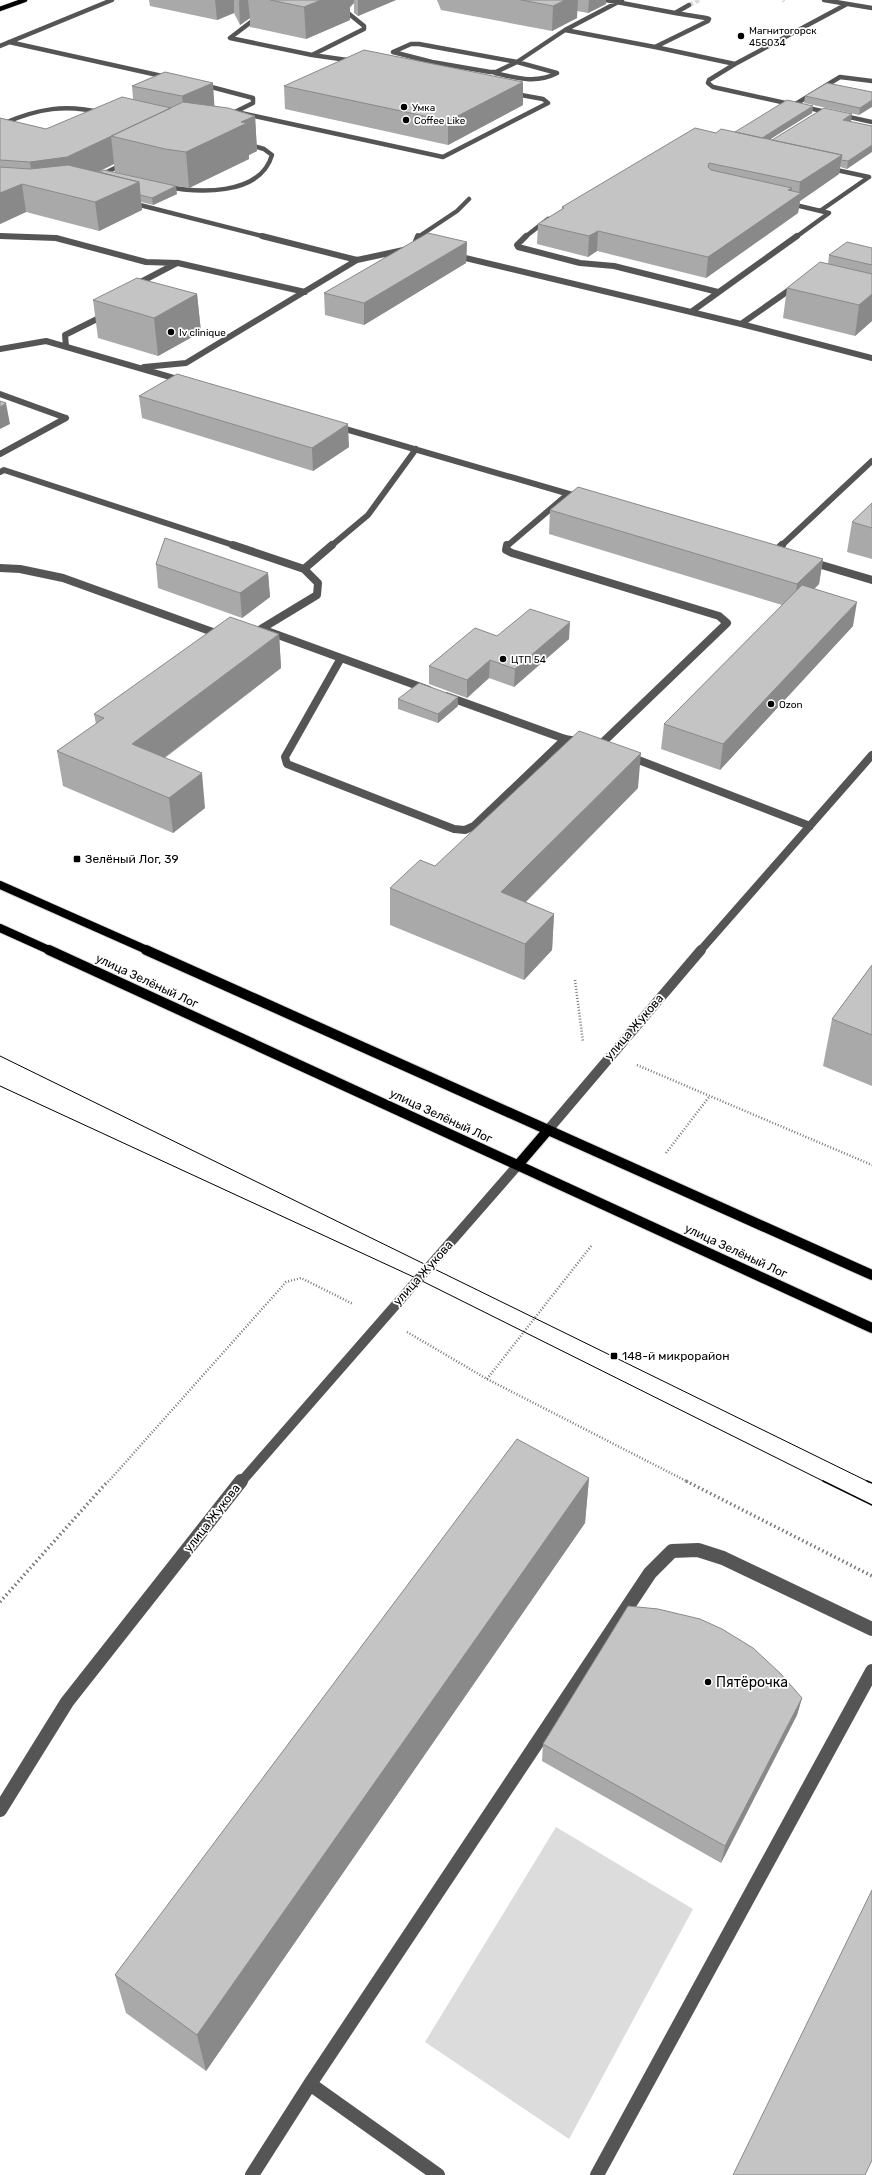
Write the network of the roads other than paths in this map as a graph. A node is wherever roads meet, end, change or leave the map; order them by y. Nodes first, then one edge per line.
1 (24, 0) edge
2 (112, 0) edge
3 (606, 0) edge
4 (824, 0) edge
5 (620, 1) edge
6 (847, 4) junction
7 (689, 5) tunnel mouth
8 (872, 8) edge
9 (0, 9) edge
10 (352, 10) dead end
11 (348, 13) junction
12 (675, 13) junction
13 (268, 14) dead end
14 (333, 14) dead end
15 (579, 15) dead end
16 (592, 17) junction
17 (565, 30) junction
18 (9, 42) junction
19 (0, 46) edge
20 (655, 47) junction
21 (312, 55) junction
22 (516, 62) junction
23 (364, 63) edge
24 (735, 64) junction
25 (495, 73) junction
26 (176, 79) edge
27 (872, 81) edge
28 (192, 82) edge
29 (504, 92) edge
30 (794, 106) junction
31 (236, 112) junction
32 (822, 112) junction
33 (107, 114) edge
34 (228, 115) edge
35 (813, 117) edge
36 (872, 122) edge
37 (0, 141) edge
38 (234, 141) edge
39 (132, 160) edge
40 (823, 167) edge
41 (105, 173) junction
42 (113, 175) edge
43 (92, 179) edge
44 (159, 185) edge
45 (469, 199) dead end
46 (118, 200) edge
47 (784, 202) edge
48 (820, 211) junction
49 (556, 215) edge
50 (0, 236) edge
51 (418, 247) junction
52 (426, 249) edge
53 (450, 254) edge
54 (357, 260) junction
55 (178, 263) junction
56 (806, 285) edge
57 (124, 290) edge
58 (305, 292) junction
59 (718, 292) junction
60 (111, 312) edge
61 (691, 312) junction
62 (741, 324) junction
63 (66, 346) junction
64 (0, 350) edge
65 (872, 358) edge
66 (138, 368) junction
67 (191, 383) edge
68 (0, 394) edge
69 (326, 423) edge
70 (416, 449) junction
71 (0, 454) edge
72 (872, 461) edge
73 (1, 470) edge
74 (568, 494) junction
75 (591, 500) edge
76 (768, 549) edge
77 (776, 551) junction
78 (0, 568) edge
79 (304, 569) junction
80 (872, 580) edge
81 (231, 636) edge
82 (341, 658) junction
83 (565, 739) junction
84 (600, 745) junction
85 (872, 755) edge
86 (810, 826) junction
87 (0, 885) edge
88 (0, 928) edge
89 (548, 1130) junction
90 (518, 1165) junction
91 (872, 1275) edge
92 (872, 1328) edge
93 (872, 1629) edge
94 (872, 1671) edge
95 (0, 1810) edge
96 (310, 2084) junction
97 (252, 2175) edge
98 (438, 2175) edge
99 (597, 2175) edge

1 - 9 main road
2 - 18 street
3 - 5 street
4 - 6 street
5 - 12 street
5 - 16 street
6 - 8 street
6 - 24 street
7 - 12 street
10 - 11 street
11 - 14 street
11 - 21 street
12 - 20 street
13 - 21 street
15 - 16 street
16 - 17 street
17 - 20 street
17 - 22 street
18 - 19 street
18 - 26 street
20 - 24 street
21 - 23 street
22 - 25 street
22 - 25 street
22 - 25 street
24 - 30 street
27 - 30 street
28 - 31 street
29 - 31 street
30 - 32 street
31 - 34 street
32 - 35 street
32 - 36 street
33 - 37 street
38 - 44 street
39 - 41 street
40 - 48 street
41 - 42 street
41 - 43 street
45 - 51 street
46 - 54 street
47 - 48 street
48 - 59 street
49 - 59 street
50 - 55 street
51 - 52 street
51 - 54 street
53 - 61 street
54 - 58 street
55 - 57 street
55 - 58 street
56 - 62 street
58 - 66 street
59 - 61 street
60 - 63 street
61 - 62 street
62 - 65 street
63 - 64 street
63 - 66 street
66 - 67 street
68 - 71 street
69 - 70 street
70 - 74 street
70 - 79 street
72 - 77 street
73 - 79 street
74 - 75 street
74 - 84 street
76 - 77 street
77 - 80 street
78 - 81 street
79 - 82 street
82 - 83 street
82 - 83 street
83 - 84 street
84 - 86 street
85 - 86 street, улица Жукова
86 - 89 street, улица Жукова
87 - 89 main road
88 - 90 main road, улица Зелёный Лог
89 - 90 main road, улица Жукова
89 - 91 main road
90 - 92 main road, улица Зелёный Лог
90 - 95 street, улица Жукова
93 - 96 street
94 - 99 street
96 - 97 street
96 - 98 street

